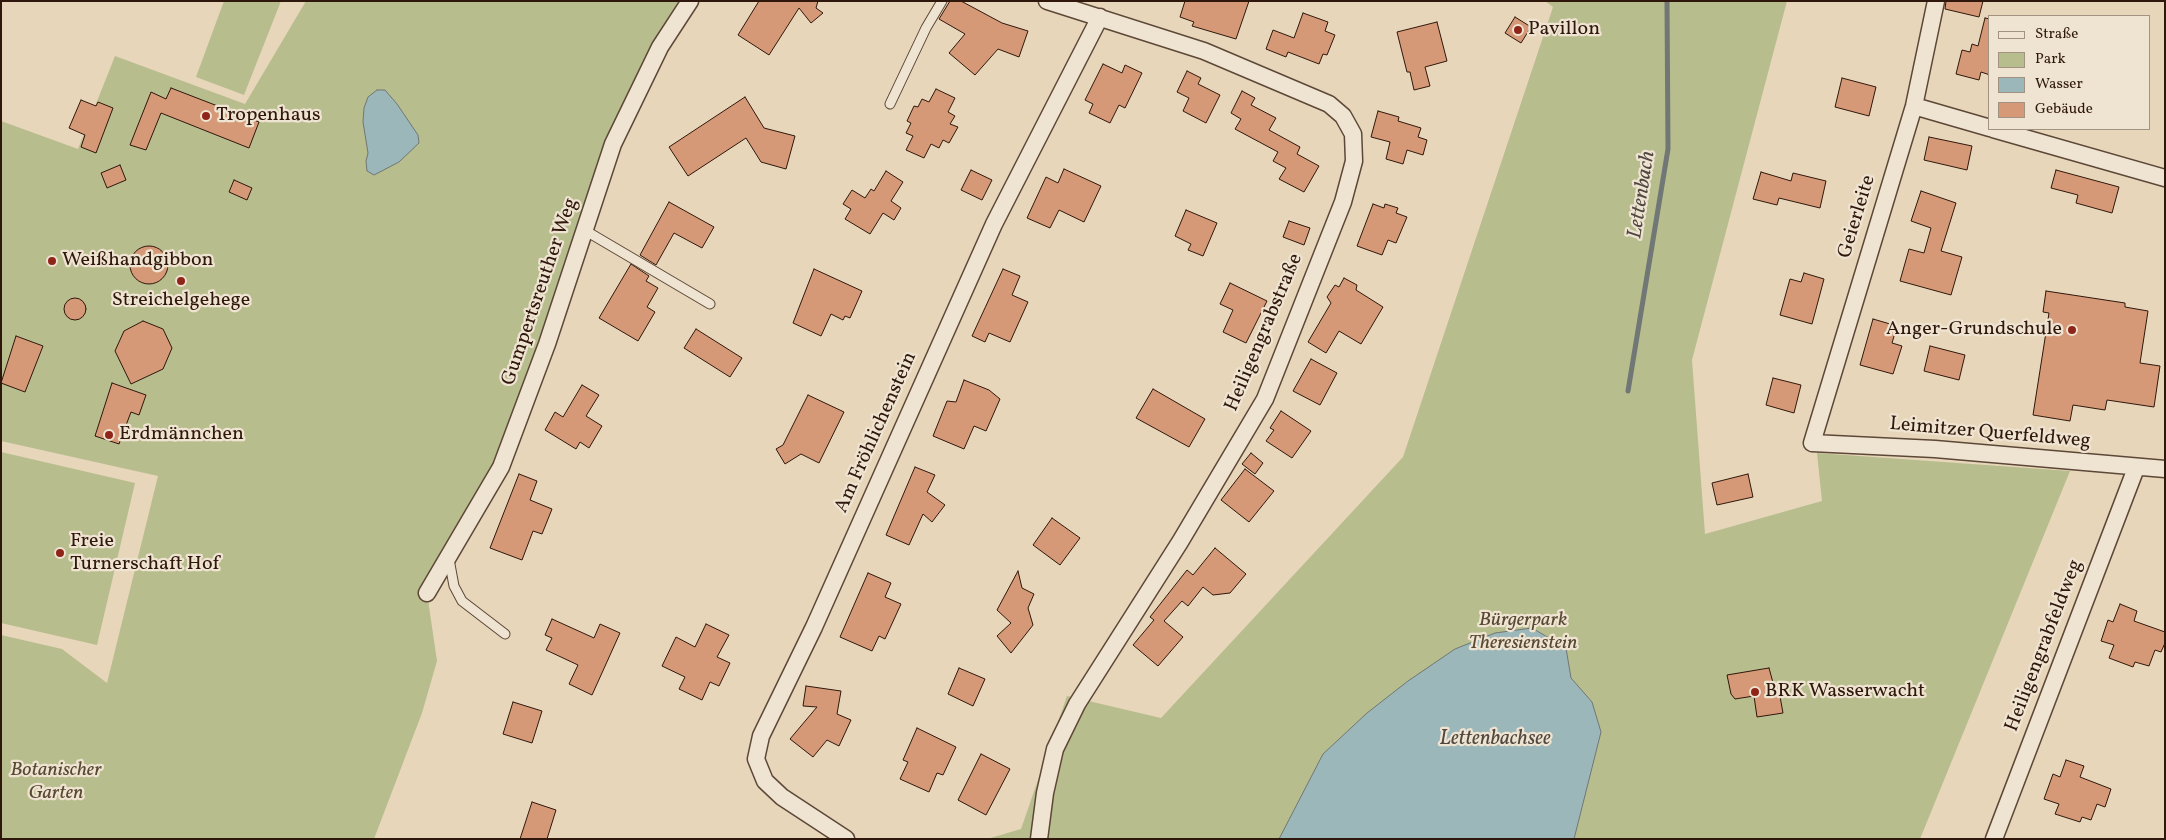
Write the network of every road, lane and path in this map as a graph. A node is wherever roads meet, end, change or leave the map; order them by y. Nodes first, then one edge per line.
1 (690, 1) edge
2 (942, 1) edge
3 (1047, 1) edge
4 (1936, 1) edge
5 (1100, 17) junction
6 (890, 104) dead end
7 (1914, 106) junction
8 (1988, 127) edge
9 (1998, 130) edge
10 (2165, 178) edge
11 (586, 231) junction
12 (710, 304) dead end
13 (1812, 443) joint
14 (2136, 468) junction
15 (2165, 469) edge
16 (449, 558) junction
17 (427, 593) dead end
18 (505, 634) dead end
19 (846, 839) edge
20 (1039, 839) edge
21 (1994, 839) edge

1 - 11 street, Gumpertsreuther Weg
2 - 6 lane
3 - 5 street, Heiligengrabstraße
4 - 7 street, Geierleite
5 - 19 street, Am Fröhlichenstein
5 - 20 street, Heiligengrabstraße
7 - 8 street
7 - 13 street, Geierleite
9 - 10 street
11 - 12 lane
11 - 16 street, Gumpertsreuther Weg
13 - 14 street, Leimitzer Querfeldweg
14 - 15 street, Leimitzer Querfeldweg
14 - 21 street, Heiligengrabfeldweg
16 - 17 street, Gumpertsreuther Weg
16 - 18 lane

